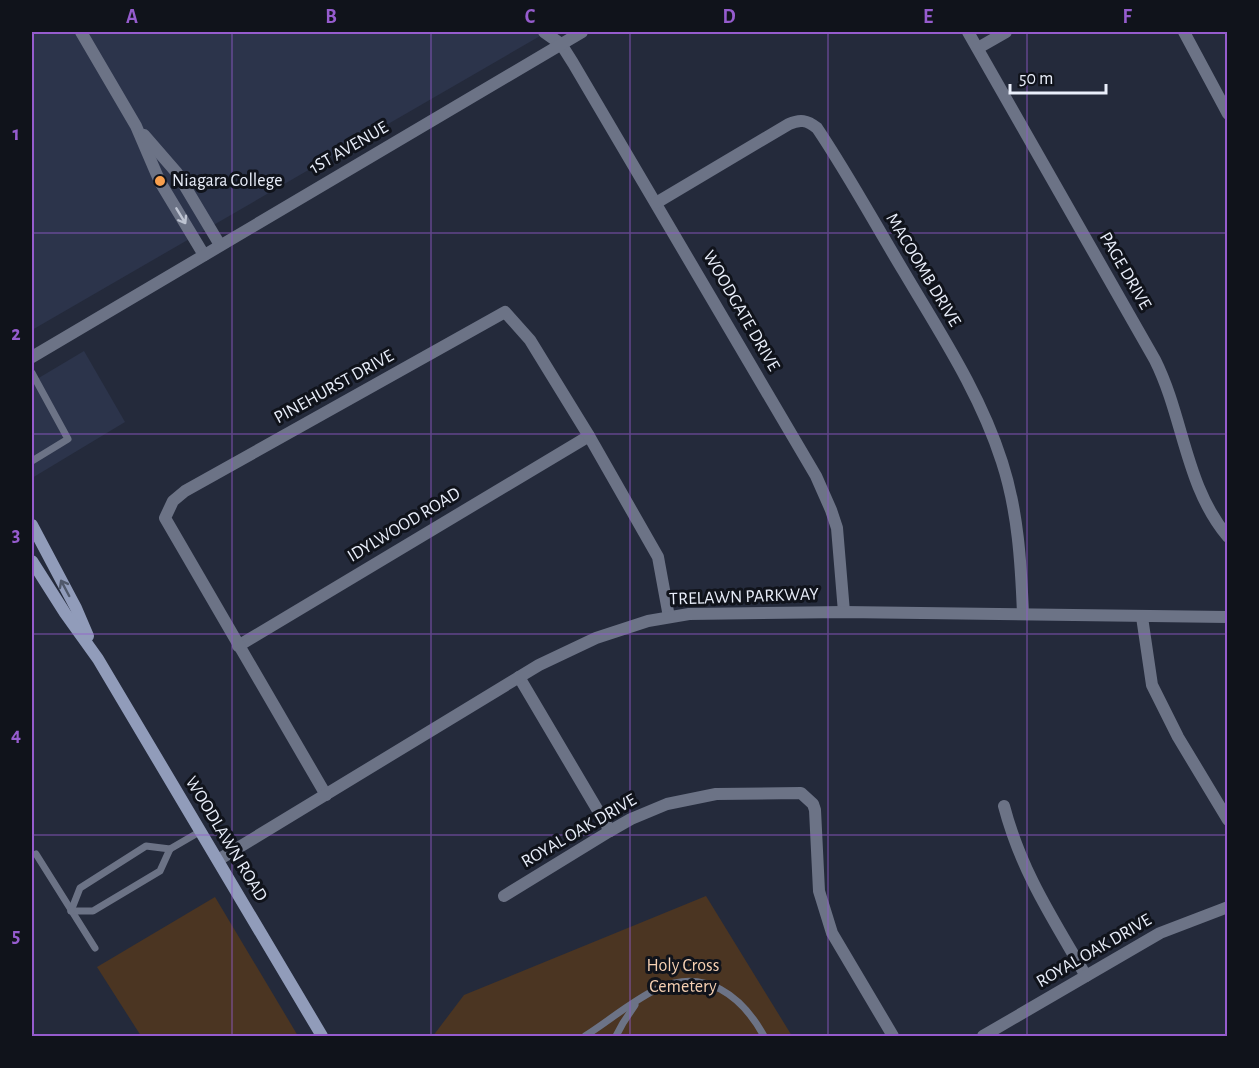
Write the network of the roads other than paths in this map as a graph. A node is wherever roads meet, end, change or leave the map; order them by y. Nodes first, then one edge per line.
1 (81, 32) edge
2 (544, 32) edge
3 (582, 32) edge
4 (968, 32) edge
5 (1006, 32) edge
6 (1184, 32) edge
7 (561, 38) edge
8 (978, 48) junction
9 (1227, 114) edge
10 (136, 126) junction
11 (657, 203) junction
12 (220, 245) junction
13 (204, 255) junction
14 (32, 357) edge
15 (32, 373) edge
16 (589, 436) junction
17 (32, 461) edge
18 (32, 525) edge
19 (1227, 537) edge
20 (32, 561) edge
21 (844, 612) junction
22 (1023, 615) junction
23 (669, 617) junction
24 (1142, 617) junction
25 (1227, 617) edge
26 (238, 646) junction
27 (98, 660) junction
28 (519, 677) junction
29 (326, 795) junction
30 (1004, 806) dead end
31 (1227, 820) edge
32 (201, 831) junction
33 (610, 831) junction
34 (170, 849) junction
35 (36, 854) dead end
36 (218, 860) junction
37 (504, 896) dead end
38 (1227, 907) edge
39 (71, 911) junction
40 (95, 948) dead end
41 (1086, 976) junction
42 (643, 997) junction
43 (322, 1036) edge
44 (585, 1036) edge
45 (616, 1036) edge
46 (764, 1036) edge
47 (893, 1036) edge
48 (983, 1036) edge

1 - 10 street
2 - 7 street
3 - 7 street, 1ST AVENUE
4 - 8 street, PAGE DRIVE
5 - 8 street
6 - 9 street
7 - 11 street, WOODGATE DRIVE
7 - 12 street, 1ST AVENUE
8 - 19 street, PAGE DRIVE
10 - 12 street
10 -> 13 street
11 - 21 street, WOODGATE DRIVE
11 - 22 street, MACOOMB DRIVE
12 - 13 street, 1ST AVENUE
13 - 14 street, 1ST AVENUE
15 - 17 lane
16 - 23 street, PINEHURST DRIVE
16 - 26 street, IDYLWOOD ROAD
16 - 26 street, PINEHURST DRIVE
27 -> 18 main road, WOODLAWN ROAD
20 - 27 main road, WOODLAWN ROAD
21 - 22 street, TRELAWN PARKWAY
21 - 23 street, TRELAWN PARKWAY
22 - 24 street, TRELAWN PARKWAY
23 - 28 street, TRELAWN PARKWAY
24 - 25 street, TRELAWN PARKWAY
24 - 31 street
26 - 29 street, PINEHURST DRIVE
27 - 32 main road, WOODLAWN ROAD
28 - 29 street, TRELAWN PARKWAY
28 - 33 street
29 - 36 street, TRELAWN PARKWAY
30 - 41 street
32 - 34 lane
32 - 36 main road, WOODLAWN ROAD
33 - 37 street, ROYAL OAK DRIVE
33 - 47 street, ROYAL OAK DRIVE
34 - 39 lane
34 - 39 lane
35 - 39 lane
36 - 43 main road, WOODLAWN ROAD
38 - 41 street, ROYAL OAK DRIVE
39 - 40 lane
41 - 48 street, ROYAL OAK DRIVE
42 - 44 lane
42 - 45 lane
42 - 46 lane

